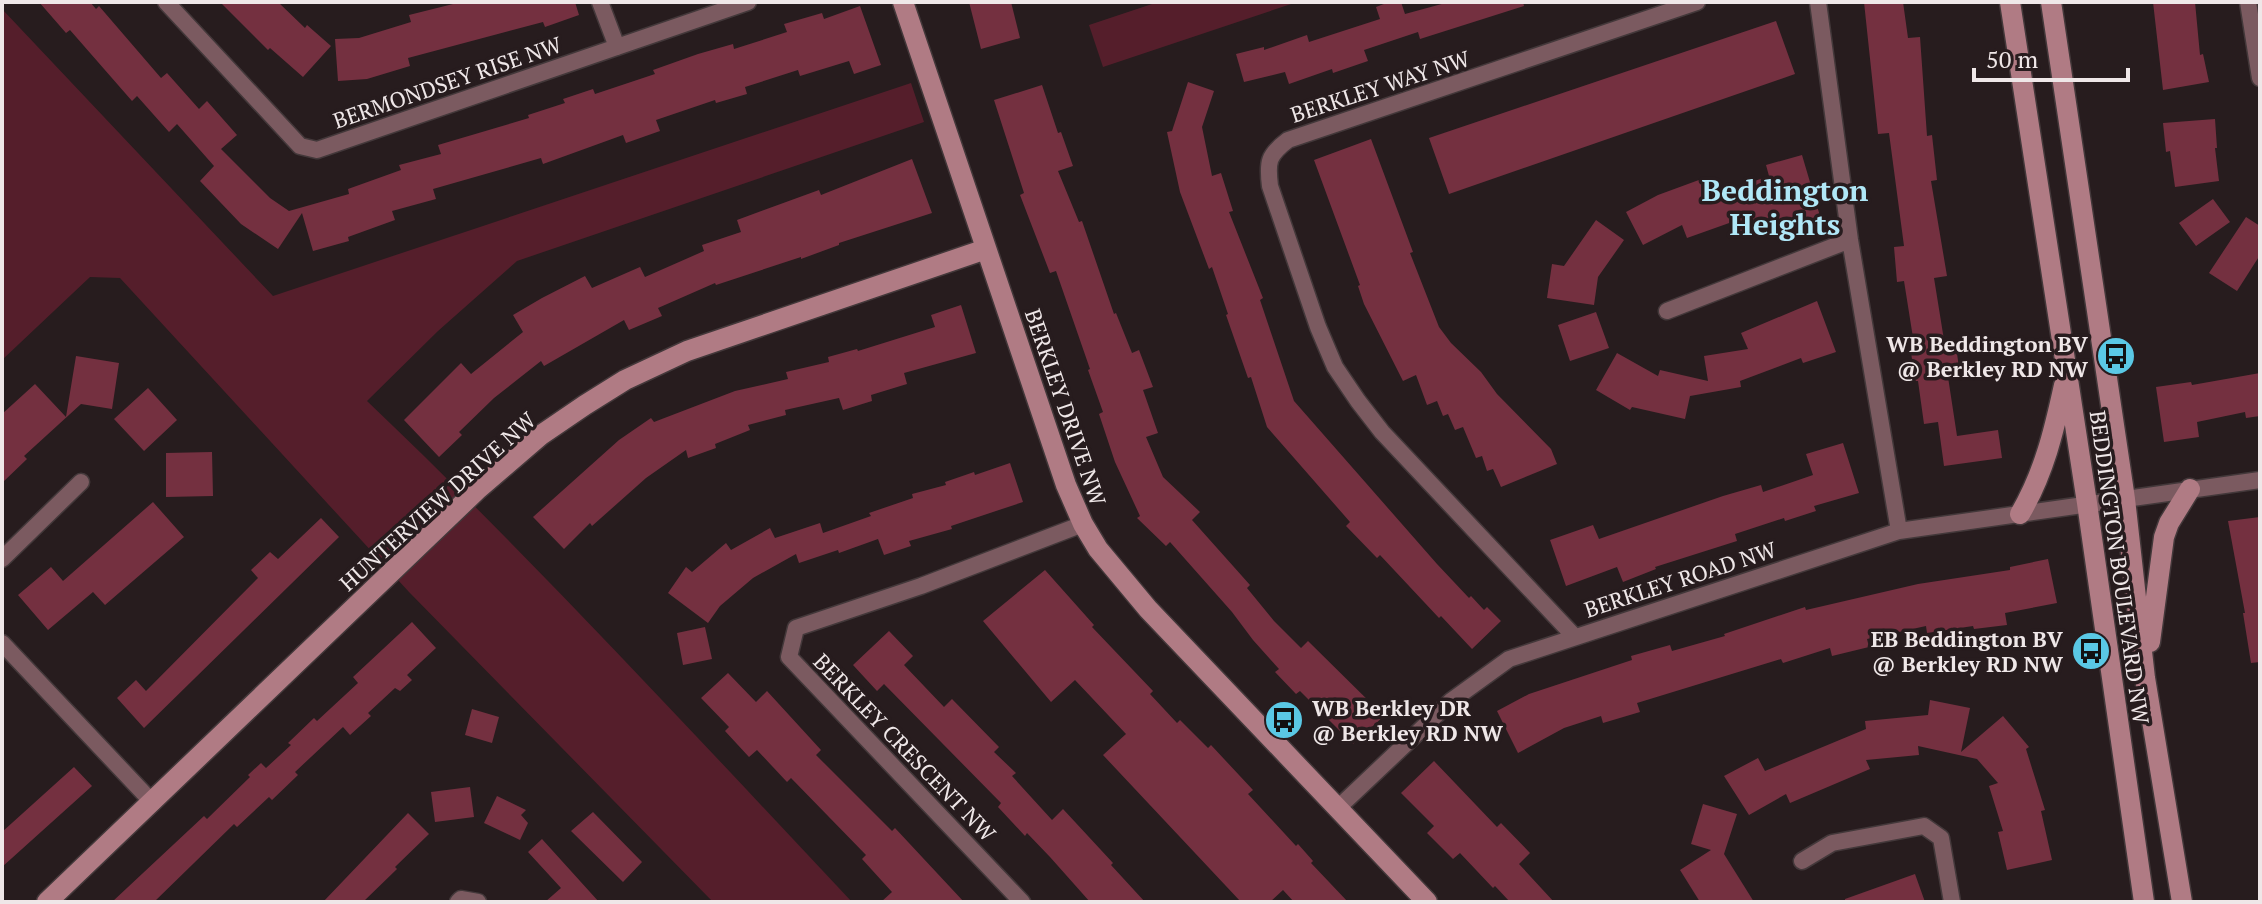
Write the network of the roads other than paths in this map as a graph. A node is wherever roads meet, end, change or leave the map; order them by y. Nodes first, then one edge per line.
1 (166, 2) edge
2 (600, 2) edge
3 (748, 2) edge
4 (903, 2) edge
5 (1697, 2) edge
6 (1818, 2) edge
7 (2010, 2) edge
8 (2051, 2) edge
9 (2248, 2) edge
10 (617, 47) junction
11 (2260, 78) edge
12 (1850, 240) junction
13 (986, 249) junction
14 (1667, 311) dead end
15 (2067, 373) junction
16 (2260, 480) edge
17 (81, 482) dead end
18 (2190, 489) junction
19 (2125, 499) junction
20 (2087, 503) junction
21 (2020, 514) junction
22 (1083, 524) junction
23 (1899, 531) junction
24 (2, 559) edge
25 (1574, 636) junction
26 (2, 643) edge
27 (2145, 678) junction
28 (153, 803) junction
29 (1339, 807) junction
30 (1802, 861) dead end
31 (47, 902) edge
32 (458, 902) edge
33 (478, 902) edge
34 (1022, 902) edge
35 (1427, 902) edge
36 (1952, 902) edge
37 (2144, 902) edge
38 (2182, 902) edge

1 - 10 street, BERMONDSEY RISE NW
2 - 10 street
3 - 10 street, BERMONDSEY RISE NW
4 - 13 street, BERKLEY DRIVE NW
5 - 25 street, BERKLEY WAY NW
6 - 12 street
7 - 15 street, BEDDINGTON BOULEVARD NW
8 - 19 street, BEDDINGTON BOULEVARD NW
9 - 11 street
12 - 14 street
12 - 23 street
13 - 22 street, BERKLEY DRIVE NW
13 - 28 street, HUNTERVIEW DRIVE NW
15 - 20 street, BEDDINGTON BOULEVARD NW
15 - 21 street
16 - 18 street, BERKLEY ROAD NW
17 - 24 street
18 - 19 street, BERKLEY ROAD NW
18 - 27 street
19 - 20 street, BERKLEY ROAD NW
19 - 27 street, BEDDINGTON BOULEVARD NW
20 - 21 street, BERKLEY ROAD NW
20 - 37 street, BEDDINGTON BOULEVARD NW
21 - 23 street, BERKLEY ROAD NW
22 - 29 street, BERKLEY DRIVE NW
22 - 34 street, BERKLEY CRESCENT NW
23 - 25 street, BERKLEY ROAD NW
25 - 29 street, BERKLEY ROAD NW
26 - 28 street
27 - 38 street, BEDDINGTON BOULEVARD NW
28 - 31 street, HUNTERVIEW DRIVE NW
29 - 35 street, BERKLEY DRIVE NW
30 - 36 street
32 - 33 street

